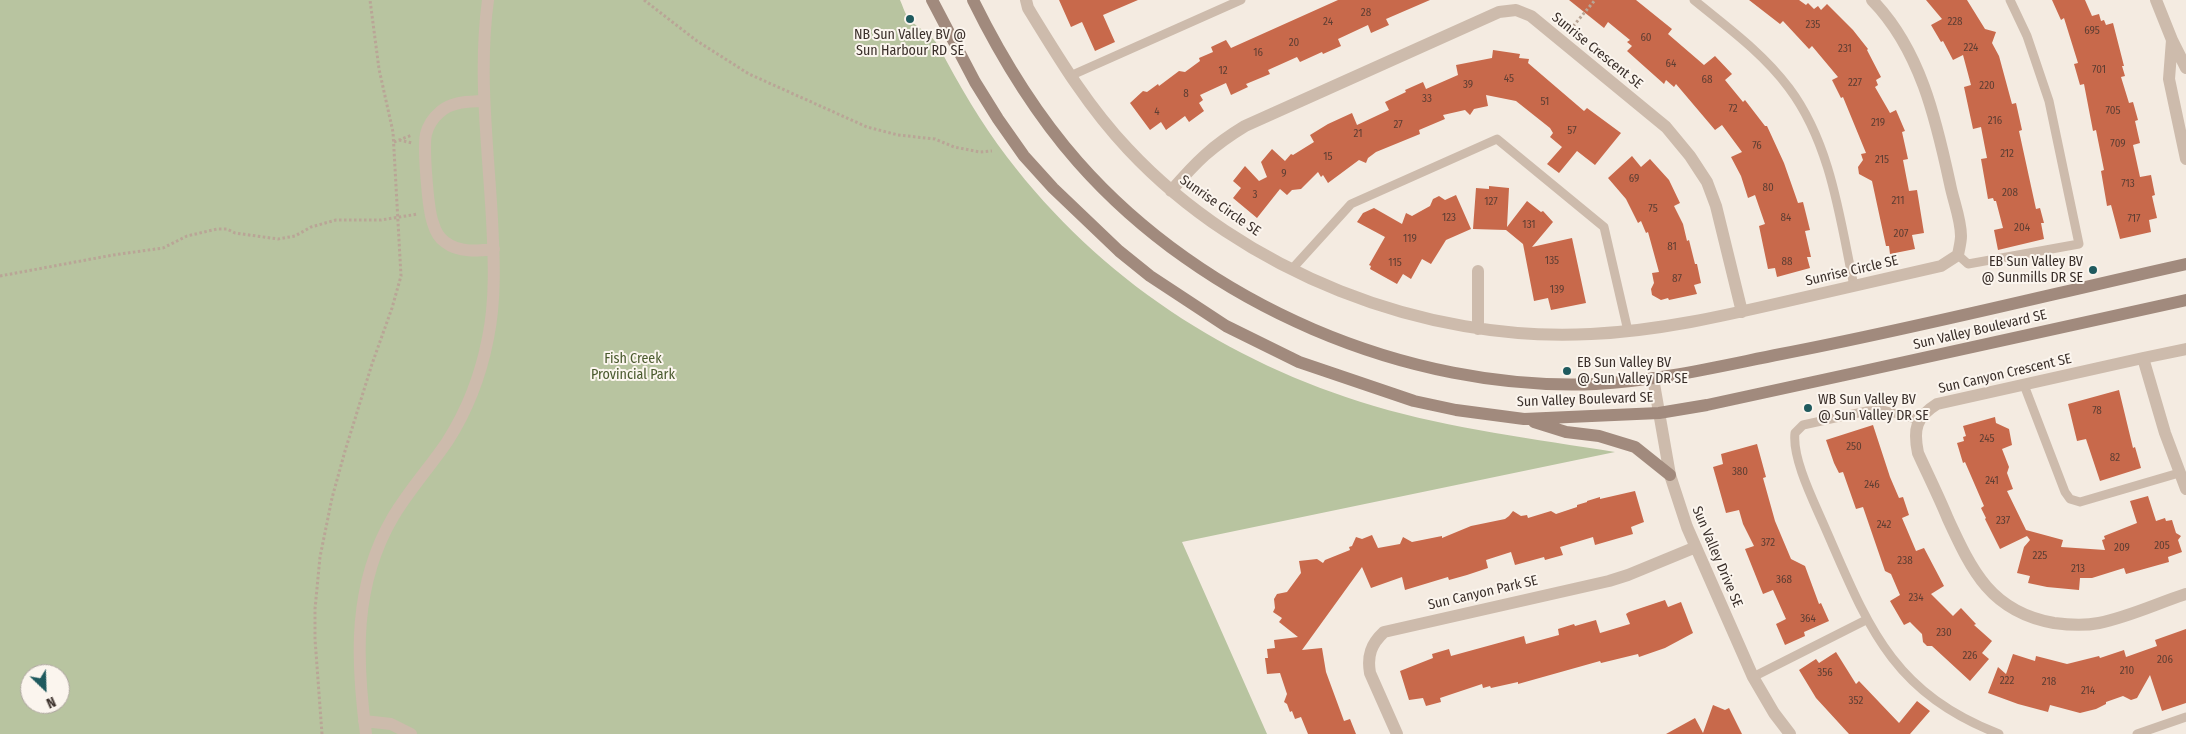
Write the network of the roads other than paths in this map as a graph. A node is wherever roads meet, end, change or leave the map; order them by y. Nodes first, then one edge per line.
1 (488, 0) edge
2 (932, 0) edge
3 (974, 0) edge
4 (1026, 0) edge
5 (1241, 0) edge
6 (1694, 0) edge
7 (1872, 0) edge
8 (2010, 0) edge
9 (2156, 0) edge
10 (2172, 40) junction
11 (2186, 68) edge
12 (1070, 76) junction
13 (484, 101) junction
14 (2186, 159) edge
15 (1171, 191) junction
16 (494, 250) junction
17 (1958, 255) junction
18 (2186, 264) edge
19 (1292, 269) junction
20 (1478, 272) dead end
21 (1854, 286) junction
22 (2186, 300) edge
23 (1742, 312) junction
24 (1478, 329) junction
25 (1628, 331) junction
26 (2186, 349) edge
27 (2143, 358) junction
28 (1653, 378) junction
29 (2024, 385) junction
30 (1659, 413) junction
31 (1524, 419) junction
32 (1919, 420) junction
33 (2179, 473) junction
34 (1670, 475) junction
35 (2186, 489) edge
36 (1696, 547) junction
37 (2186, 594) edge
38 (1866, 620) junction
39 (1753, 677) junction
40 (2186, 717) edge
41 (365, 728) edge
42 (411, 734) edge
43 (1397, 734) edge
44 (1790, 734) edge
45 (1999, 734) edge
46 (2137, 734) edge

1 - 13 street
2 - 31 main road, Sun Valley Boulevard SE
3 - 28 main road, Sun Valley Boulevard SE
4 - 12 street, Sunrise Circle SE
5 - 12 lane
6 - 21 lane
7 - 17 street
8 - 17 lane
9 - 10 street
10 - 11 street
10 - 14 street
12 - 15 street, Sunrise Circle SE
13 - 16 street
13 - 16 street
15 - 19 street, Sunrise Circle SE
15 - 23 street, Sunrise Crescent SE
16 - 41 street
17 - 21 street, Sunrise Circle SE
18 - 28 main road, Sun Valley Boulevard SE
19 - 24 street, Sunrise Circle SE
19 - 25 lane
20 - 24 street
21 - 23 street, Sunrise Circle SE
22 - 30 main road, Sun Valley Boulevard SE
23 - 25 street, Sunrise Circle SE
24 - 25 street, Sunrise Circle SE
26 - 27 street, Sun Canyon Crescent SE
27 - 29 street, Sun Canyon Crescent SE
27 - 33 street
28 - 30 street, Sun Valley Drive SE
29 - 32 street, Sun Canyon Crescent SE
29 - 33 lane
30 - 31 main road, Sun Valley Boulevard SE
30 - 34 street, Sun Valley Drive SE
31 - 34 main road
32 - 37 street
32 - 38 lane
33 - 35 street
34 - 36 street, Sun Valley Drive SE
36 - 39 street, Sun Valley Drive SE
36 - 43 street, Sun Canyon Park SE
38 - 39 lane
38 - 45 lane
39 - 44 street, Sun Valley Drive SE
40 - 46 lane
41 - 42 street

